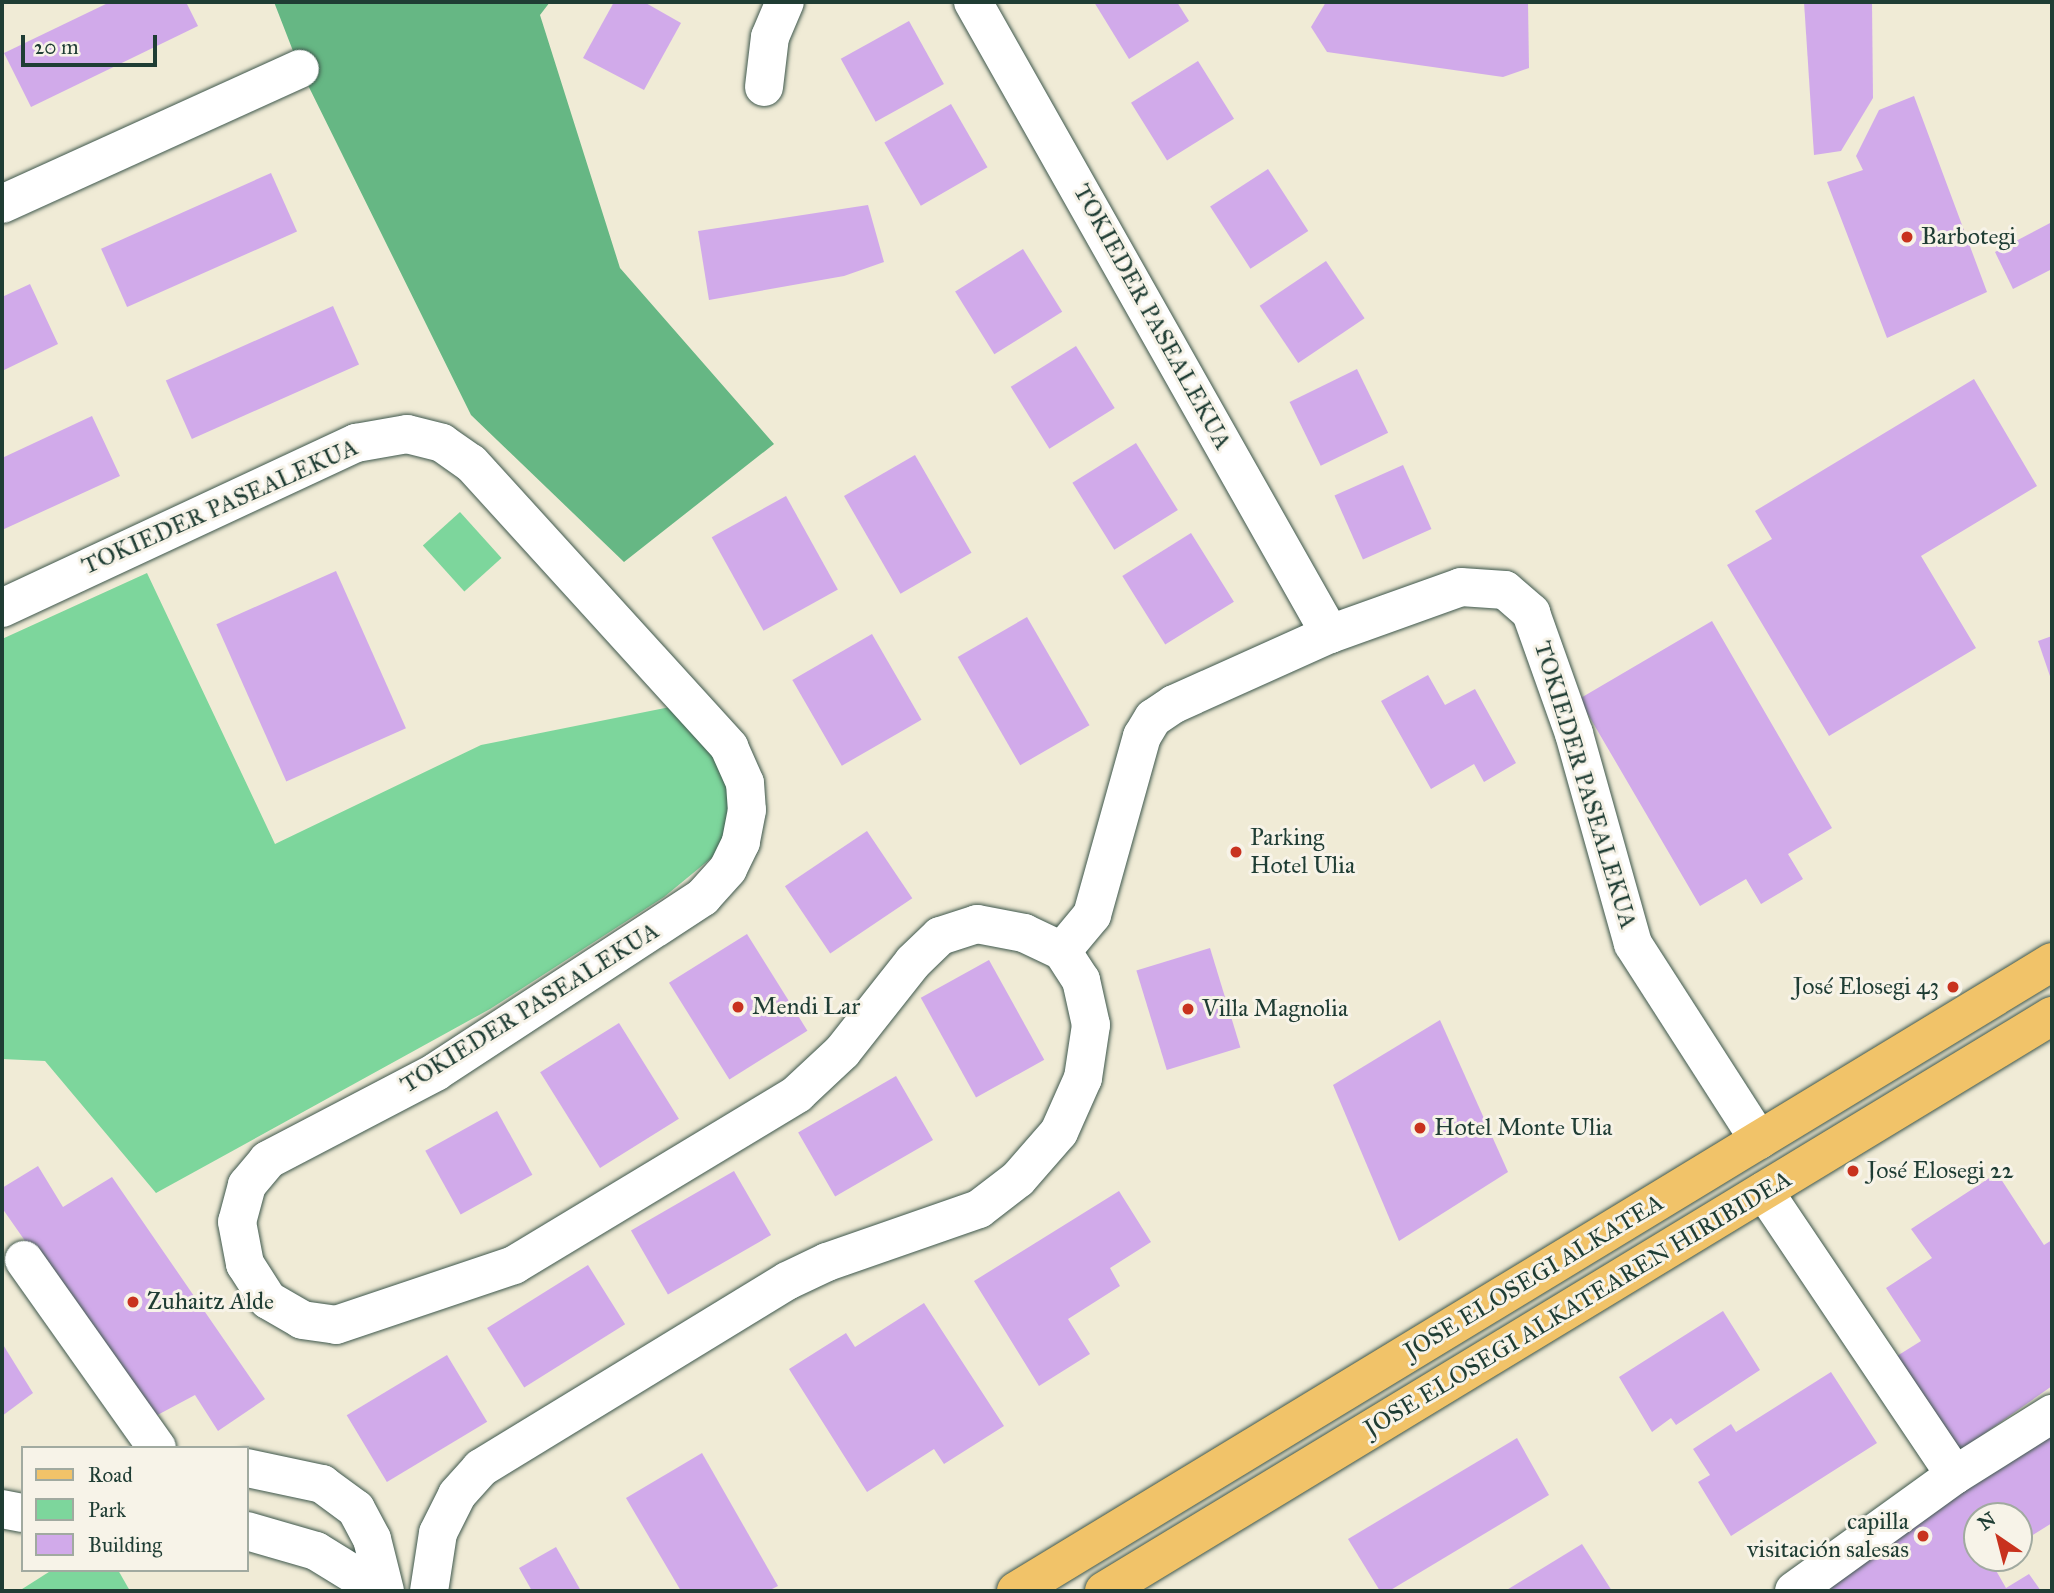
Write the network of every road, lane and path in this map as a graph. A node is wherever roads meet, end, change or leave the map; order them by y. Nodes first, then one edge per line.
1 (785, 2) edge
2 (973, 2) edge
3 (300, 69) dead end
4 (764, 87) dead end
5 (2, 204) edge
6 (2, 608) edge
7 (1330, 634) junction
8 (1062, 951) junction
9 (2052, 962) edge
10 (2052, 1016) edge
11 (1759, 1140) junction
12 (1764, 1191) junction
13 (24, 1260) dead end
14 (2052, 1413) edge
15 (155, 1446) edge
16 (248, 1468) edge
17 (1955, 1475) junction
18 (2, 1509) edge
19 (21, 1513) edge
20 (248, 1531) edge
21 (383, 1591) edge
22 (429, 1591) edge
23 (1016, 1591) edge
24 (1104, 1591) edge
25 (1794, 1591) edge

1 - 4 street
2 - 7 street, TOKIEDER PASEALEKUA
3 - 5 street
6 - 8 street, TOKIEDER PASEALEKUA
7 - 8 street, TOKIEDER PASEALEKUA
7 - 11 street, TOKIEDER PASEALEKUA
8 - 22 street
9 - 11 main road, JOSE ELOSEGI ALKATEA
10 - 12 main road, JOSE ELOSEGI ALKATEAREN HIRIBIDEA
11 - 23 main road, JOSE ELOSEGI ALKATEA
12 - 17 street
12 - 24 main road, JOSE ELOSEGI ALKATEAREN HIRIBIDEA
13 - 15 street
14 - 17 street
16 - 21 street
17 - 25 street
18 - 19 street
20 - 21 street

